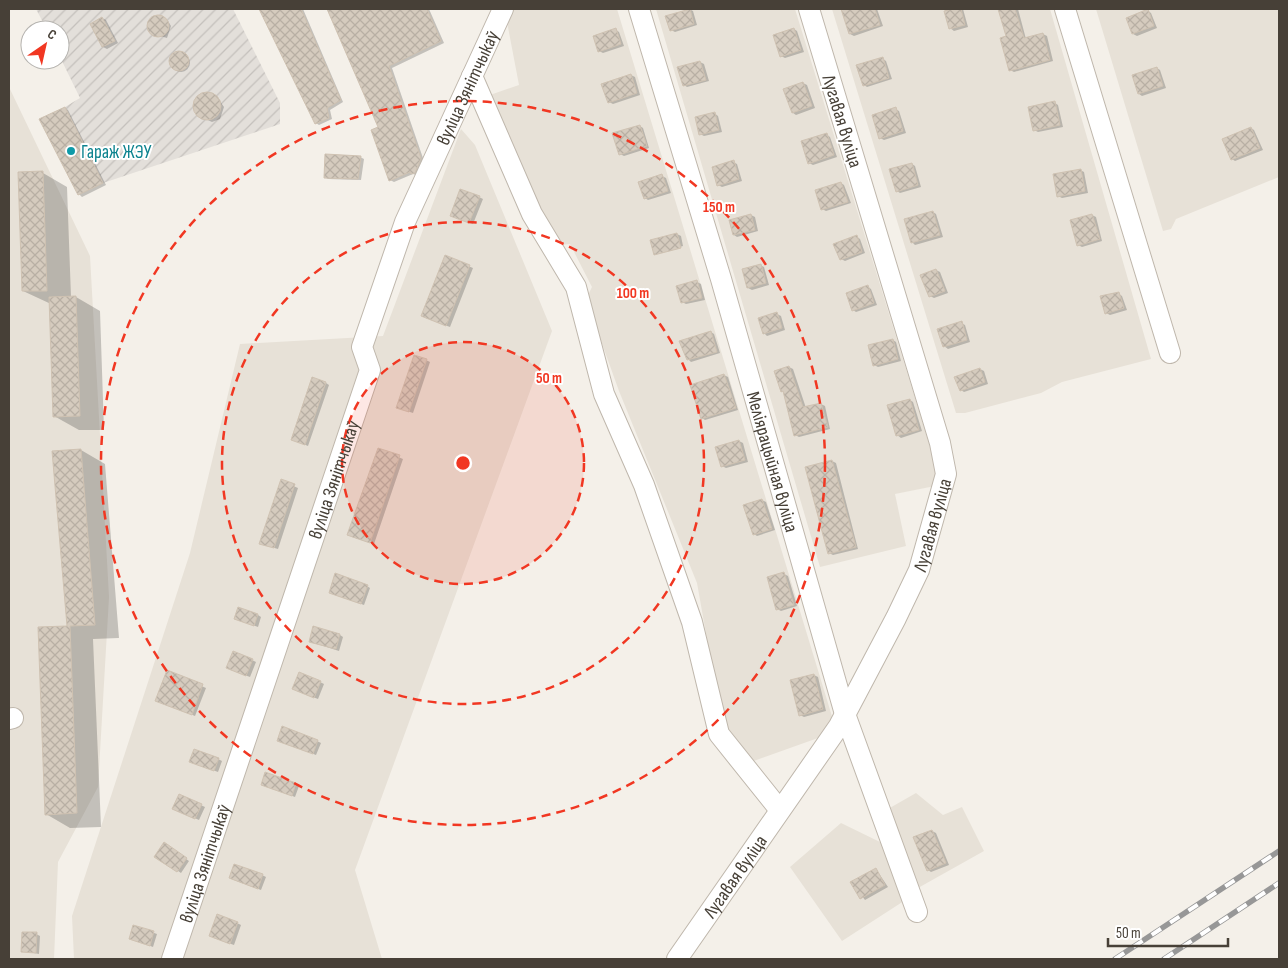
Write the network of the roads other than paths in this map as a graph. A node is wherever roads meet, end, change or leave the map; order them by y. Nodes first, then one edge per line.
1 (503, 9) edge
2 (638, 9) edge
3 (809, 9) edge
4 (1065, 9) edge
5 (472, 76) junction
6 (1170, 353) dead end
7 (845, 714) junction
8 (779, 809) junction
9 (917, 912) dead end
10 (172, 959) edge
11 (677, 959) edge

1 - 5 street, вуліца Зянітчыкаў
2 - 7 street, Меліярацыйная вуліца
3 - 7 street, Лугавая вуліца
4 - 6 street
5 - 8 street
5 - 10 street, вуліца Зянітчыкаў
7 - 8 street, Лугавая вуліца
7 - 9 street, Меліярацыйная вуліца
8 - 11 street, Лугавая вуліца

